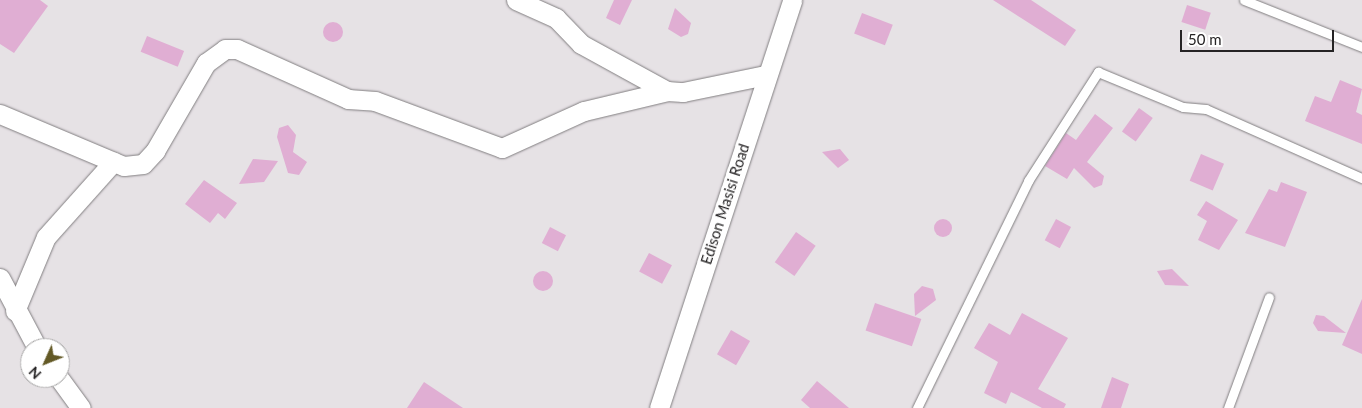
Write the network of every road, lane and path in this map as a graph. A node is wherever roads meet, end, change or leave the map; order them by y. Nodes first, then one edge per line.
1 (516, 0) edge
2 (792, 0) edge
3 (1244, 0) edge
4 (1362, 47) edge
5 (766, 75) junction
6 (667, 90) junction
7 (0, 114) edge
8 (113, 162) junction
9 (1362, 178) edge
10 (0, 278) edge
11 (1269, 297) dead end
12 (15, 311) junction
13 (31, 338) edge
14 (66, 388) edge
15 (920, 407) edge
16 (81, 408) edge
17 (659, 408) edge
18 (1228, 408) edge

1 - 6 street
2 - 5 street, Edison Masisi Road
3 - 4 lane
5 - 6 street
5 - 17 street, Edison Masisi Road
6 - 8 street
7 - 8 street
8 - 12 street
9 - 15 lane
10 - 12 street
11 - 18 lane
12 - 13 street
14 - 16 street

